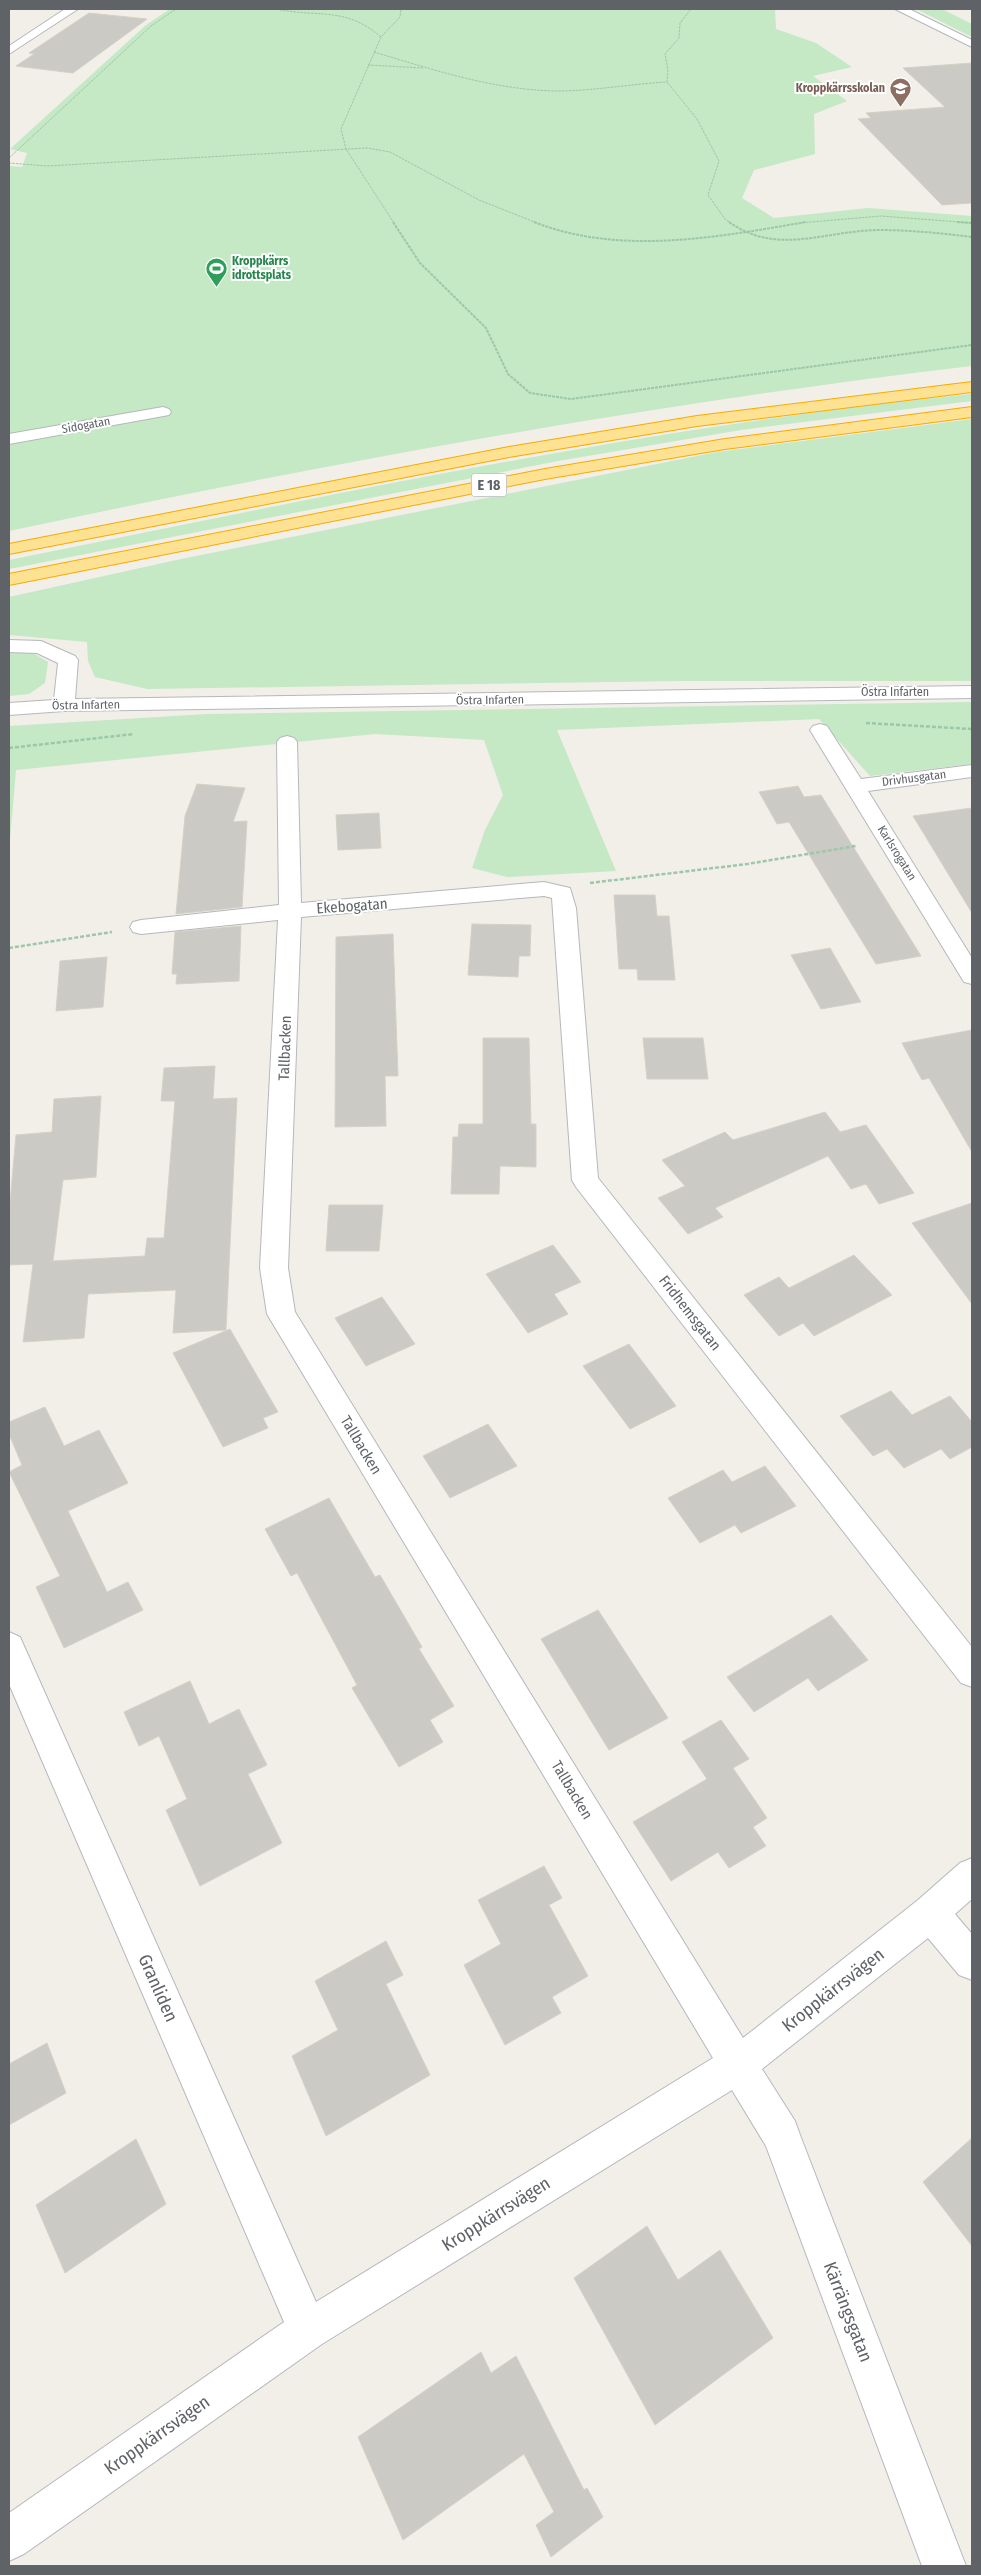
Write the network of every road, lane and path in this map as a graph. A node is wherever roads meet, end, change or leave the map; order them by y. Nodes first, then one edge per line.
1 (72, 9) edge
2 (176, 9) edge
3 (276, 9) edge
4 (401, 9) edge
5 (691, 9) edge
6 (901, 9) edge
7 (381, 37) junction
8 (972, 44) edge
9 (9, 51) edge
10 (374, 52) junction
11 (368, 65) junction
12 (431, 69) junction
13 (668, 82) junction
14 (346, 149) junction
15 (9, 158) edge
16 (9, 163) edge
17 (972, 223) edge
18 (746, 234) junction
19 (972, 236) edge
20 (972, 345) edge
21 (972, 387) edge
22 (163, 412) dead end
23 (972, 412) edge
24 (9, 438) edge
25 (9, 549) edge
26 (9, 580) edge
27 (9, 646) edge
28 (972, 692) edge
29 (64, 705) junction
30 (9, 709) edge
31 (820, 730) dead end
32 (287, 742) dead end
33 (972, 771) edge
34 (856, 786) junction
35 (889, 841) junction
36 (562, 893) junction
37 (290, 911) junction
38 (141, 927) joint
39 (9, 948) edge
40 (972, 976) edge
41 (9, 1647) edge
42 (972, 1672) edge
43 (972, 1875) edge
44 (931, 1913) junction
45 (972, 1962) edge
46 (739, 2064) junction
47 (308, 2330) junction
48 (9, 2539) edge
49 (944, 2566) edge

1 - 9 street
2 - 15 path
3 - 7 path
4 - 7 path
5 - 13 path
6 - 8 street
7 - 10 path
10 - 11 path
10 - 12 path
11 - 12 path
11 - 14 path
12 - 13 path
13 - 18 path
14 - 16 path
14 - 18 path
14 - 20 path
17 - 18 path
18 - 19 path
21 - 25 highway, E 18
22 - 24 street, Sidogatan
23 - 26 highway, E 18
27 - 29 street
28 - 29 street, Östra Infarten
29 - 30 street, Östra Infarten
31 - 34 street, Karlsrogatan
32 - 37 street, Tallbacken
33 - 34 street, Drivhusgatan
34 - 35 street, Karlsrogatan
35 - 36 path
35 - 40 street, Karlsrogatan
36 - 37 street, Ekebogatan
36 - 42 street, Fridhemsgatan
37 - 38 street, Ekebogatan
37 - 46 street, Tallbacken
38 - 39 path
41 - 47 street, Granliden
43 - 44 street, Kroppkärrsvägen
44 - 45 street
44 - 46 street, Kroppkärrsvägen
46 - 47 street, Kroppkärrsvägen
46 - 49 street, Kärrängsgatan
47 - 48 street, Kroppkärrsvägen

